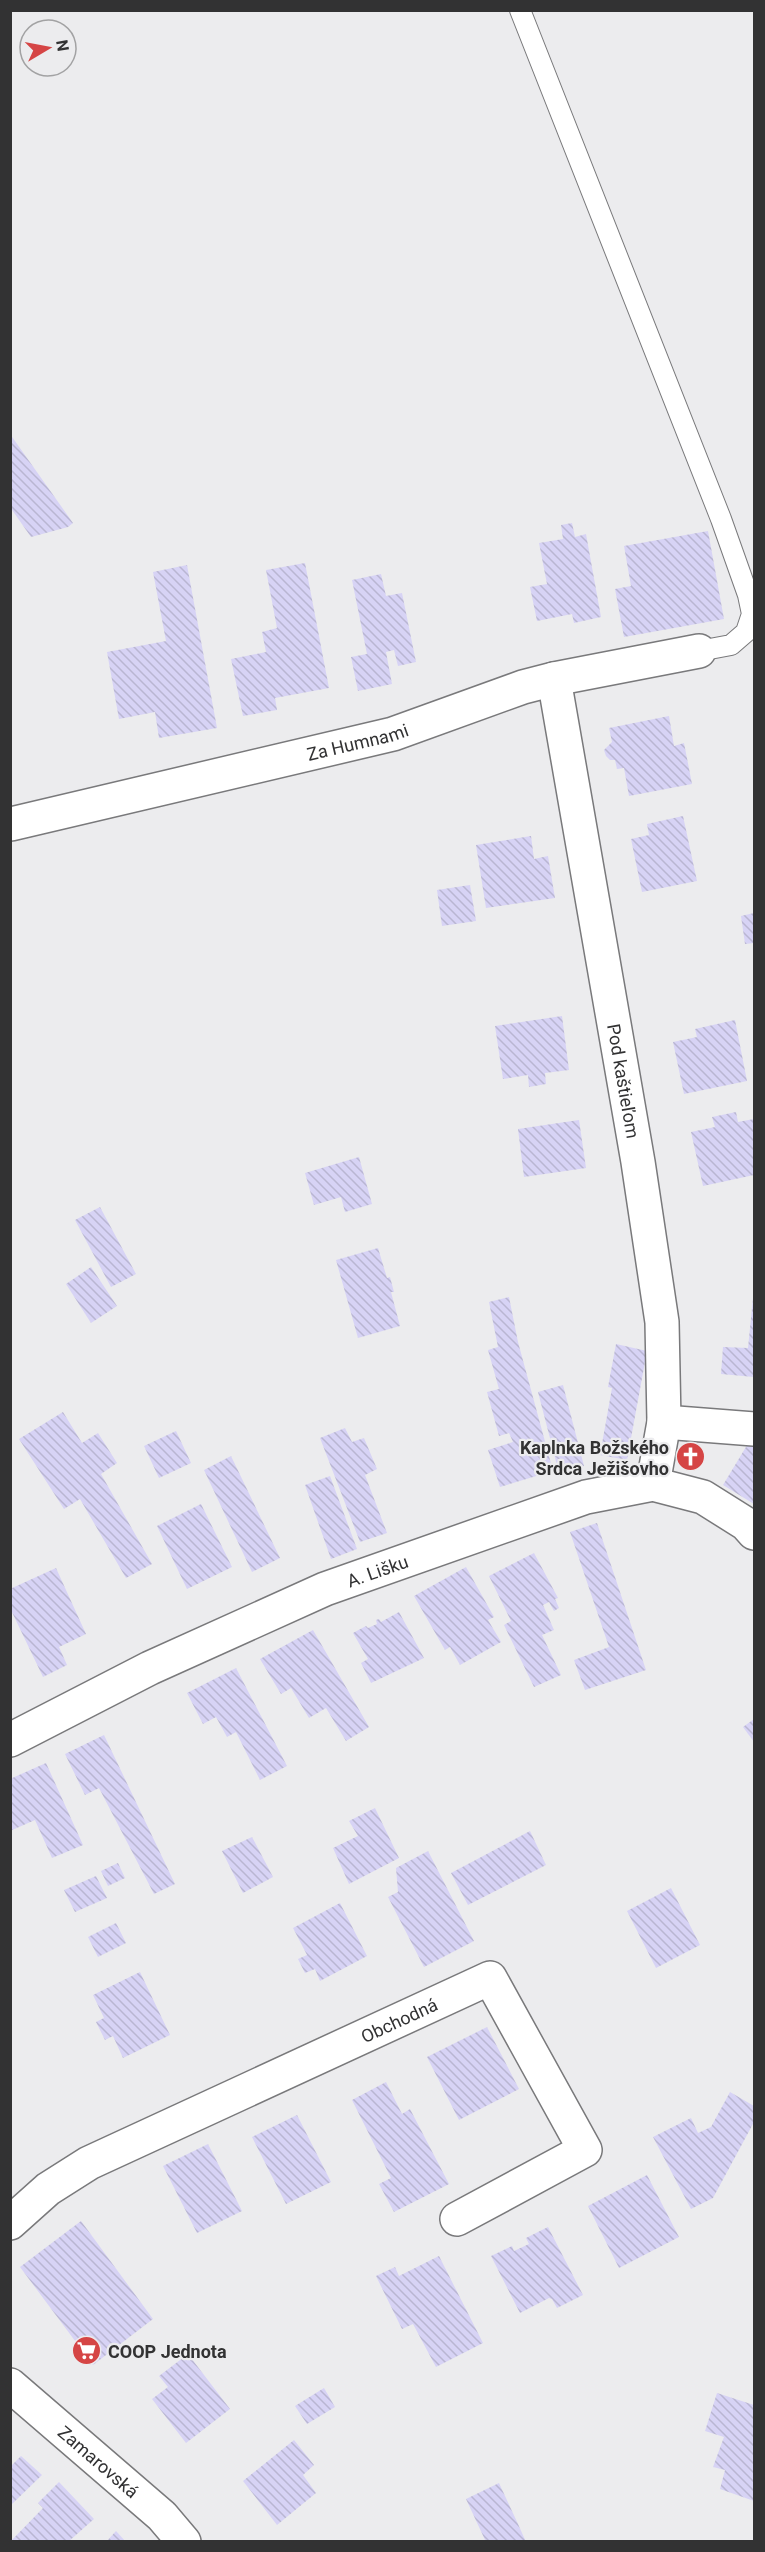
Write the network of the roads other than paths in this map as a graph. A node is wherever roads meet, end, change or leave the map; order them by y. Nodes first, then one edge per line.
1 (520, 10) edge
2 (699, 651) joint
3 (554, 679) junction
4 (11, 824) edge
5 (664, 1422) junction
6 (754, 1429) edge
7 (653, 1484) junction
8 (754, 1533) edge
9 (10, 1740) edge
10 (457, 2219) dead end
11 (10, 2223) edge
12 (10, 2385) edge
13 (184, 2541) edge

1 - 2 lane
2 - 3 street, Za Humnami
3 - 4 street, Za Humnami
3 - 5 street, Pod kaštieľom
5 - 6 street
5 - 7 street, Pod kaštieľom
7 - 8 street, A. Lišku
7 - 9 street, A. Lišku
10 - 11 street, Obchodná
12 - 13 street, Zamarovská

